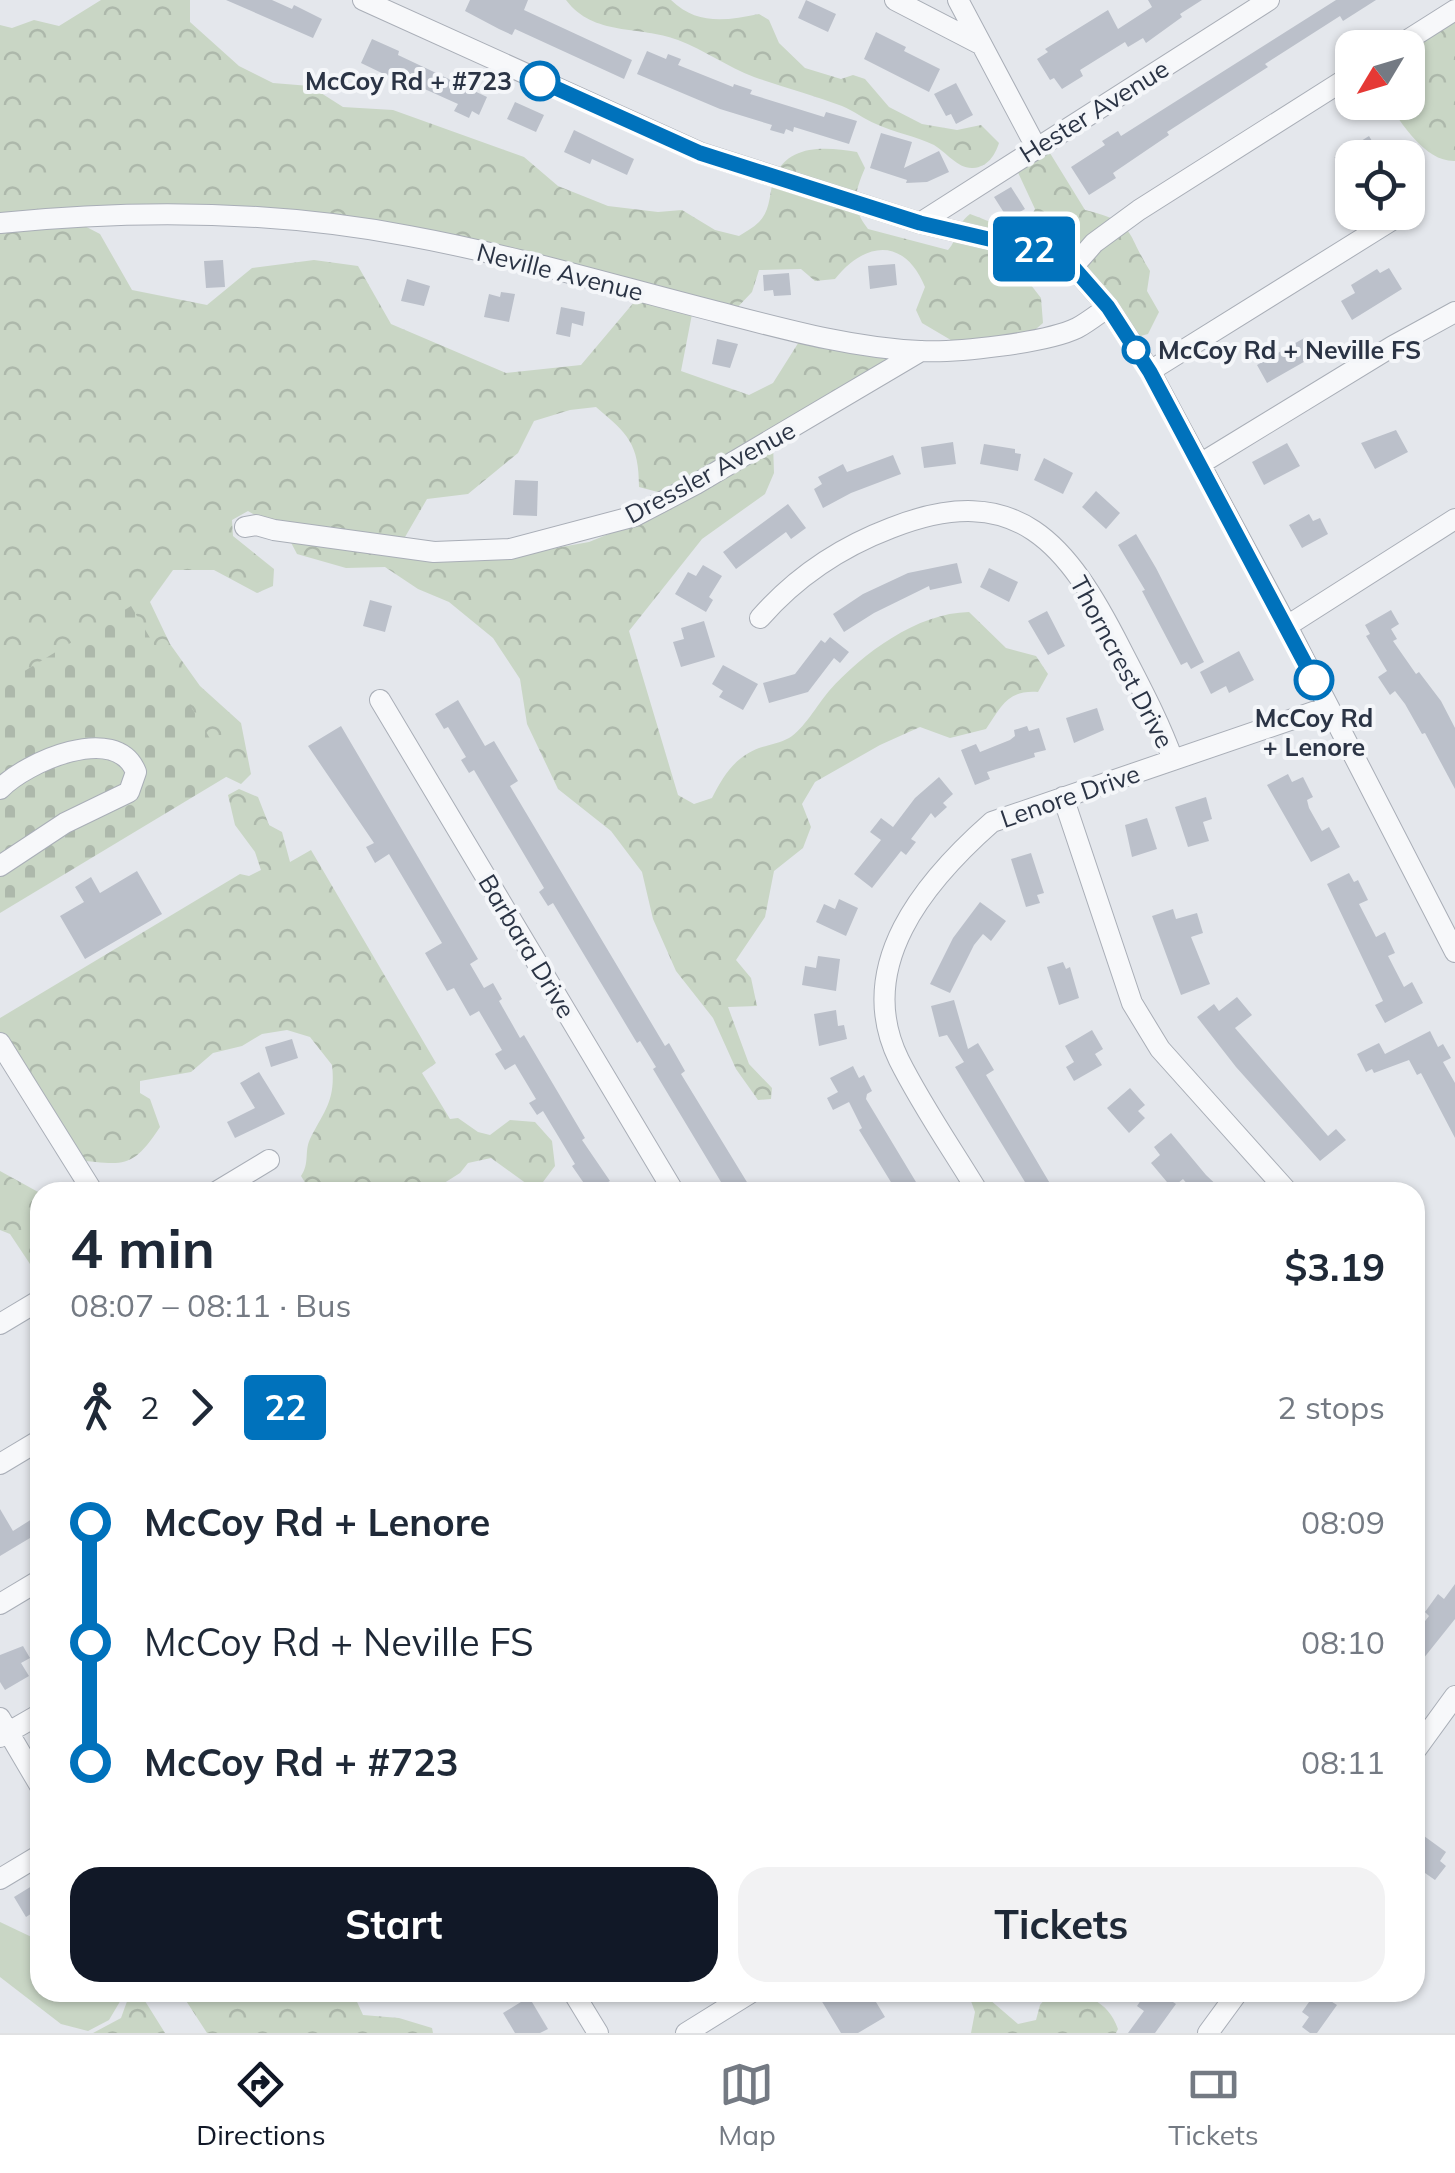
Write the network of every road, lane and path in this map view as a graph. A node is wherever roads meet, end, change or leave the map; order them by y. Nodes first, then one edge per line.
1 (362, 0) edge
2 (895, 0) edge
3 (958, 0) edge
4 (1269, 0) edge
5 (1455, 10) edge
6 (1423, 30) edge
7 (982, 46) junction
8 (1335, 85) edge
9 (1036, 147) junction
10 (0, 223) edge
11 (920, 223) junction
12 (1375, 230) edge
13 (1073, 267) junction
14 (1108, 307) junction
15 (1455, 312) edge
16 (921, 352) junction
17 (1150, 372) junction
18 (1200, 464) junction
19 (1455, 519) edge
20 (245, 528) dead end
21 (760, 618) dead end
22 (1286, 626) junction
23 (380, 700) dead end
24 (1328, 707) junction
25 (1173, 760) junction
26 (0, 789) edge
27 (1063, 797) junction
28 (0, 866) edge
29 (1455, 952) edge
30 (0, 1044) edge
31 (269, 1160) dead end
32 (87, 1182) edge
33 (233, 1182) edge
34 (668, 1182) edge
35 (972, 1182) edge
36 (1279, 1182) edge
37 (30, 1306) edge
38 (0, 1324) edge
39 (30, 1446) edge
40 (0, 1464) edge
41 (30, 1586) edge
42 (0, 1604) edge
43 (1455, 1696) edge
44 (30, 1718) edge
45 (3, 1729) edge
46 (1425, 1737) edge
47 (30, 1771) edge
48 (30, 1861) edge
49 (0, 1879) edge
50 (580, 2002) edge
51 (736, 2002) edge
52 (1231, 2002) edge
53 (598, 2033) edge
54 (686, 2033) edge
55 (1208, 2033) edge

1 - 11 street
2 - 7 street
3 - 7 street
4 - 9 street, Hester Avenue
5 - 6 street
7 - 9 street
8 - 13 street
9 - 11 street, Hester Avenue
10 - 16 street, Neville Avenue
11 - 13 street
12 - 17 street
13 - 14 street
14 - 16 street, Neville Avenue
14 - 17 street
15 - 18 street
16 - 20 street, Dressler Avenue
17 - 18 street
18 - 22 street
19 - 22 street
21 - 25 street, Thorncrest Drive
22 - 24 street
23 - 34 street, Barbara Drive
24 - 25 street, Lenore Drive
24 - 29 street
25 - 27 street, Lenore Drive
26 - 28 street
27 - 35 street, Lenore Drive
27 - 36 street
30 - 32 street
31 - 33 street
37 - 38 street
39 - 40 street
41 - 42 street
43 - 46 street
44 - 45 street
45 - 47 street
48 - 49 street
50 - 53 street
51 - 54 street
52 - 55 street

